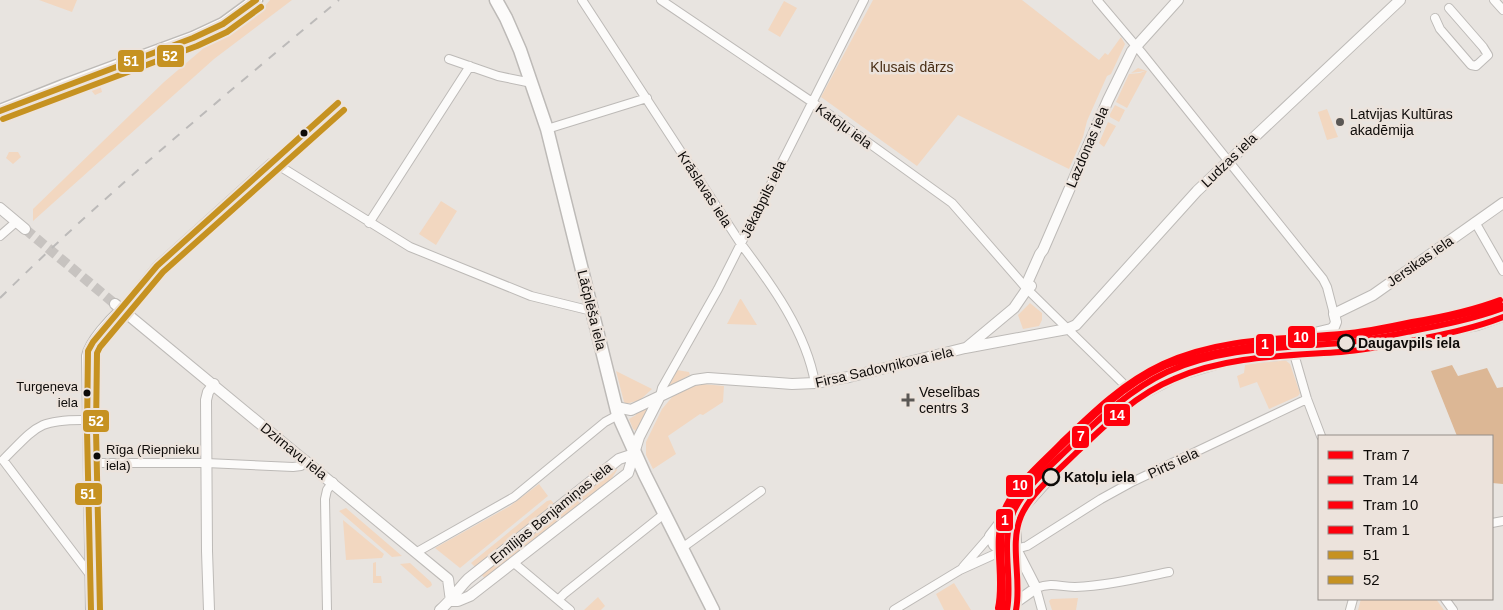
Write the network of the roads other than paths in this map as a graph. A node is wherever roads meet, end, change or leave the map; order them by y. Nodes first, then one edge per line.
1 (256, 0) edge
2 (497, 0) edge
3 (582, 0) edge
4 (662, 0) edge
5 (864, 0) edge
6 (1097, 0) edge
7 (1178, 0) edge
8 (1400, 0) edge
9 (1494, 0) edge
10 (1448, 8) dead end
11 (1503, 10) edge
12 (1435, 18) dead end
13 (1136, 46) junction
14 (449, 59) dead end
15 (470, 66) junction
16 (532, 83) junction
17 (647, 98) junction
18 (812, 102) junction
19 (0, 110) edge
20 (547, 129) junction
21 (1228, 161) junction
22 (1503, 203) edge
23 (0, 208) edge
24 (16, 222) junction
25 (1475, 222) junction
26 (369, 223) junction
27 (25, 229) tunnel mouth
28 (0, 236) edge
29 (741, 244) junction
30 (1503, 272) edge
31 (1027, 289) junction
32 (118, 306) junction
33 (1014, 308) junction
34 (592, 311) junction
35 (1334, 314) junction
36 (1503, 316) edge
37 (1067, 329) junction
38 (1010, 339) junction
39 (1287, 339) junction
40 (965, 348) junction
41 (1294, 354) junction
42 (815, 383) junction
43 (214, 384) junction
44 (1129, 389) junction
45 (660, 396) junction
46 (1137, 397) junction
47 (1307, 399) junction
48 (617, 411) junction
49 (88, 420) junction
50 (1321, 435) edge
51 (634, 454) junction
52 (306, 460) junction
53 (88, 463) junction
54 (206, 464) junction
55 (333, 482) junction
56 (761, 490) dead end
57 (664, 514) junction
58 (990, 536) junction
59 (682, 548) junction
60 (1016, 549) junction
61 (1002, 551) junction
62 (418, 552) junction
63 (514, 563) junction
64 (960, 570) junction
65 (1169, 572) dead end
66 (91, 576) junction
67 (1036, 588) junction
68 (559, 600) junction
69 (450, 606) edge
70 (91, 610) edge
71 (209, 610) edge
72 (327, 610) edge
73 (440, 610) edge
74 (570, 610) edge
75 (713, 610) edge
76 (894, 610) edge
77 (1006, 610) edge
78 (1042, 610) edge

1 - 19 highway
2 - 16 highway, Lāčplēša iela
3 - 17 street, Krāslavas iela
4 - 18 street, Katoļu iela
5 - 18 street, Jēkabpils iela
6 - 13 street
7 - 13 street, Lazdonas iela
8 - 21 street, Ludzas iela
9 - 11 street
10 - 12 street
13 - 21 street
13 - 31 street, Lazdonas iela
14 - 15 street
15 - 16 street
15 - 26 street
16 - 20 highway, Lāčplēša iela
17 - 20 street
17 - 29 street, Krāslavas iela
18 - 29 street, Jēkabpils iela
18 - 31 street, Katoļu iela
20 - 34 highway, Lāčplēša iela
21 - 35 street
21 - 37 street, Ludzas iela
22 - 25 street, Jersikas iela
23 - 24 street
24 - 27 street
24 - 28 street
25 - 30 street
25 - 35 street, Jersikas iela
26 - 32 street
26 - 34 street
29 - 42 street, Krāslavas iela
29 - 45 street, Jēkabpils iela
31 - 33 street, Firsa Sadovņikova iela
31 - 37 street, Katoļu iela
32 - 43 street, Dzirnavu iela
32 - 49 street
33 - 38 street
33 - 40 street, Firsa Sadovņikova iela
34 - 48 highway, Lāčplēša iela
35 - 39 street
36 - 41 street
37 - 38 street, Firsa Sadovņikova iela
37 - 44 street, Katoļu iela
38 - 40 street, Firsa Sadovņikova iela
39 - 41 street
39 - 44 street
40 - 42 street, Firsa Sadovņikova iela
41 - 46 street
41 - 47 street
42 - 45 street, Firsa Sadovņikova iela
43 - 52 street, Dzirnavu iela
43 - 54 street
44 - 46 street, Katoļu iela
44 - 58 street
45 - 48 street, Firsa Sadovņikova iela
45 - 51 street
46 - 60 street
47 - 50 street
47 - 60 street, Pirts iela
48 - 51 highway, Lāčplēša iela
48 - 62 street
49 - 53 street
49 - 66 street
51 - 57 highway, Lāčplēša iela
51 - 63 street, Emīlijas Benjamiņas iela
51 - 69 street, Emīlijas Benjamiņas iela
52 - 54 street
52 - 55 street, Dzirnavu iela
53 - 54 street
53 - 66 street
54 - 71 street
55 - 62 street, Dzirnavu iela
55 - 72 street
56 - 59 street
57 - 59 highway, Lāčplēša iela
57 - 68 street
58 - 61 street
58 - 64 street
59 - 75 highway, Lāčplēša iela
60 - 61 street
60 - 67 street
61 - 64 street
62 - 69 street, Dzirnavu iela
63 - 68 street
63 - 69 street, Emīlijas Benjamiņas iela
64 - 76 street
65 - 67 street
66 - 70 street
67 - 77 street
67 - 78 street
68 - 74 street
69 - 73 street, Emīlijas Benjamiņas iela

